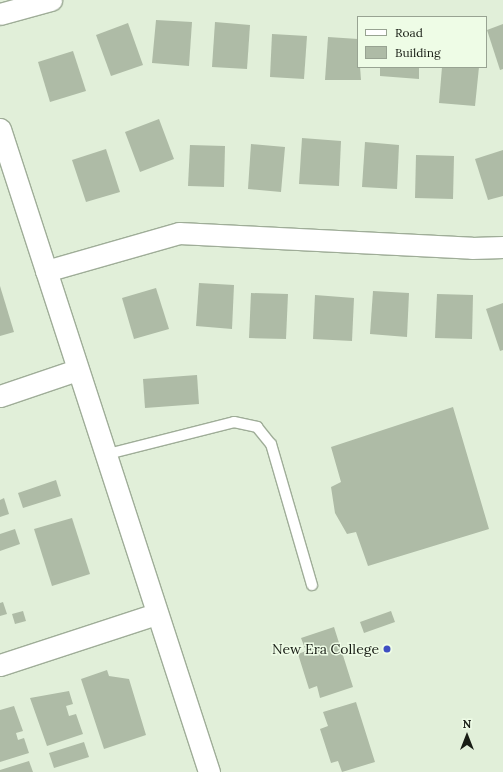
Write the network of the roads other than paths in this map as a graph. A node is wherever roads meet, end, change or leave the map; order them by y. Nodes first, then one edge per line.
1 (51, 0) edge
2 (0, 14) edge
3 (0, 130) edge
4 (503, 247) edge
5 (46, 271) junction
6 (77, 370) junction
7 (0, 396) edge
8 (104, 455) junction
9 (312, 585) dead end
10 (156, 614) junction
11 (0, 665) edge
12 (209, 772) edge

1 - 2 street
3 - 5 street
4 - 5 street
5 - 6 street
6 - 7 street
6 - 8 street
8 - 9 lane
8 - 10 street
10 - 11 street
10 - 12 street

